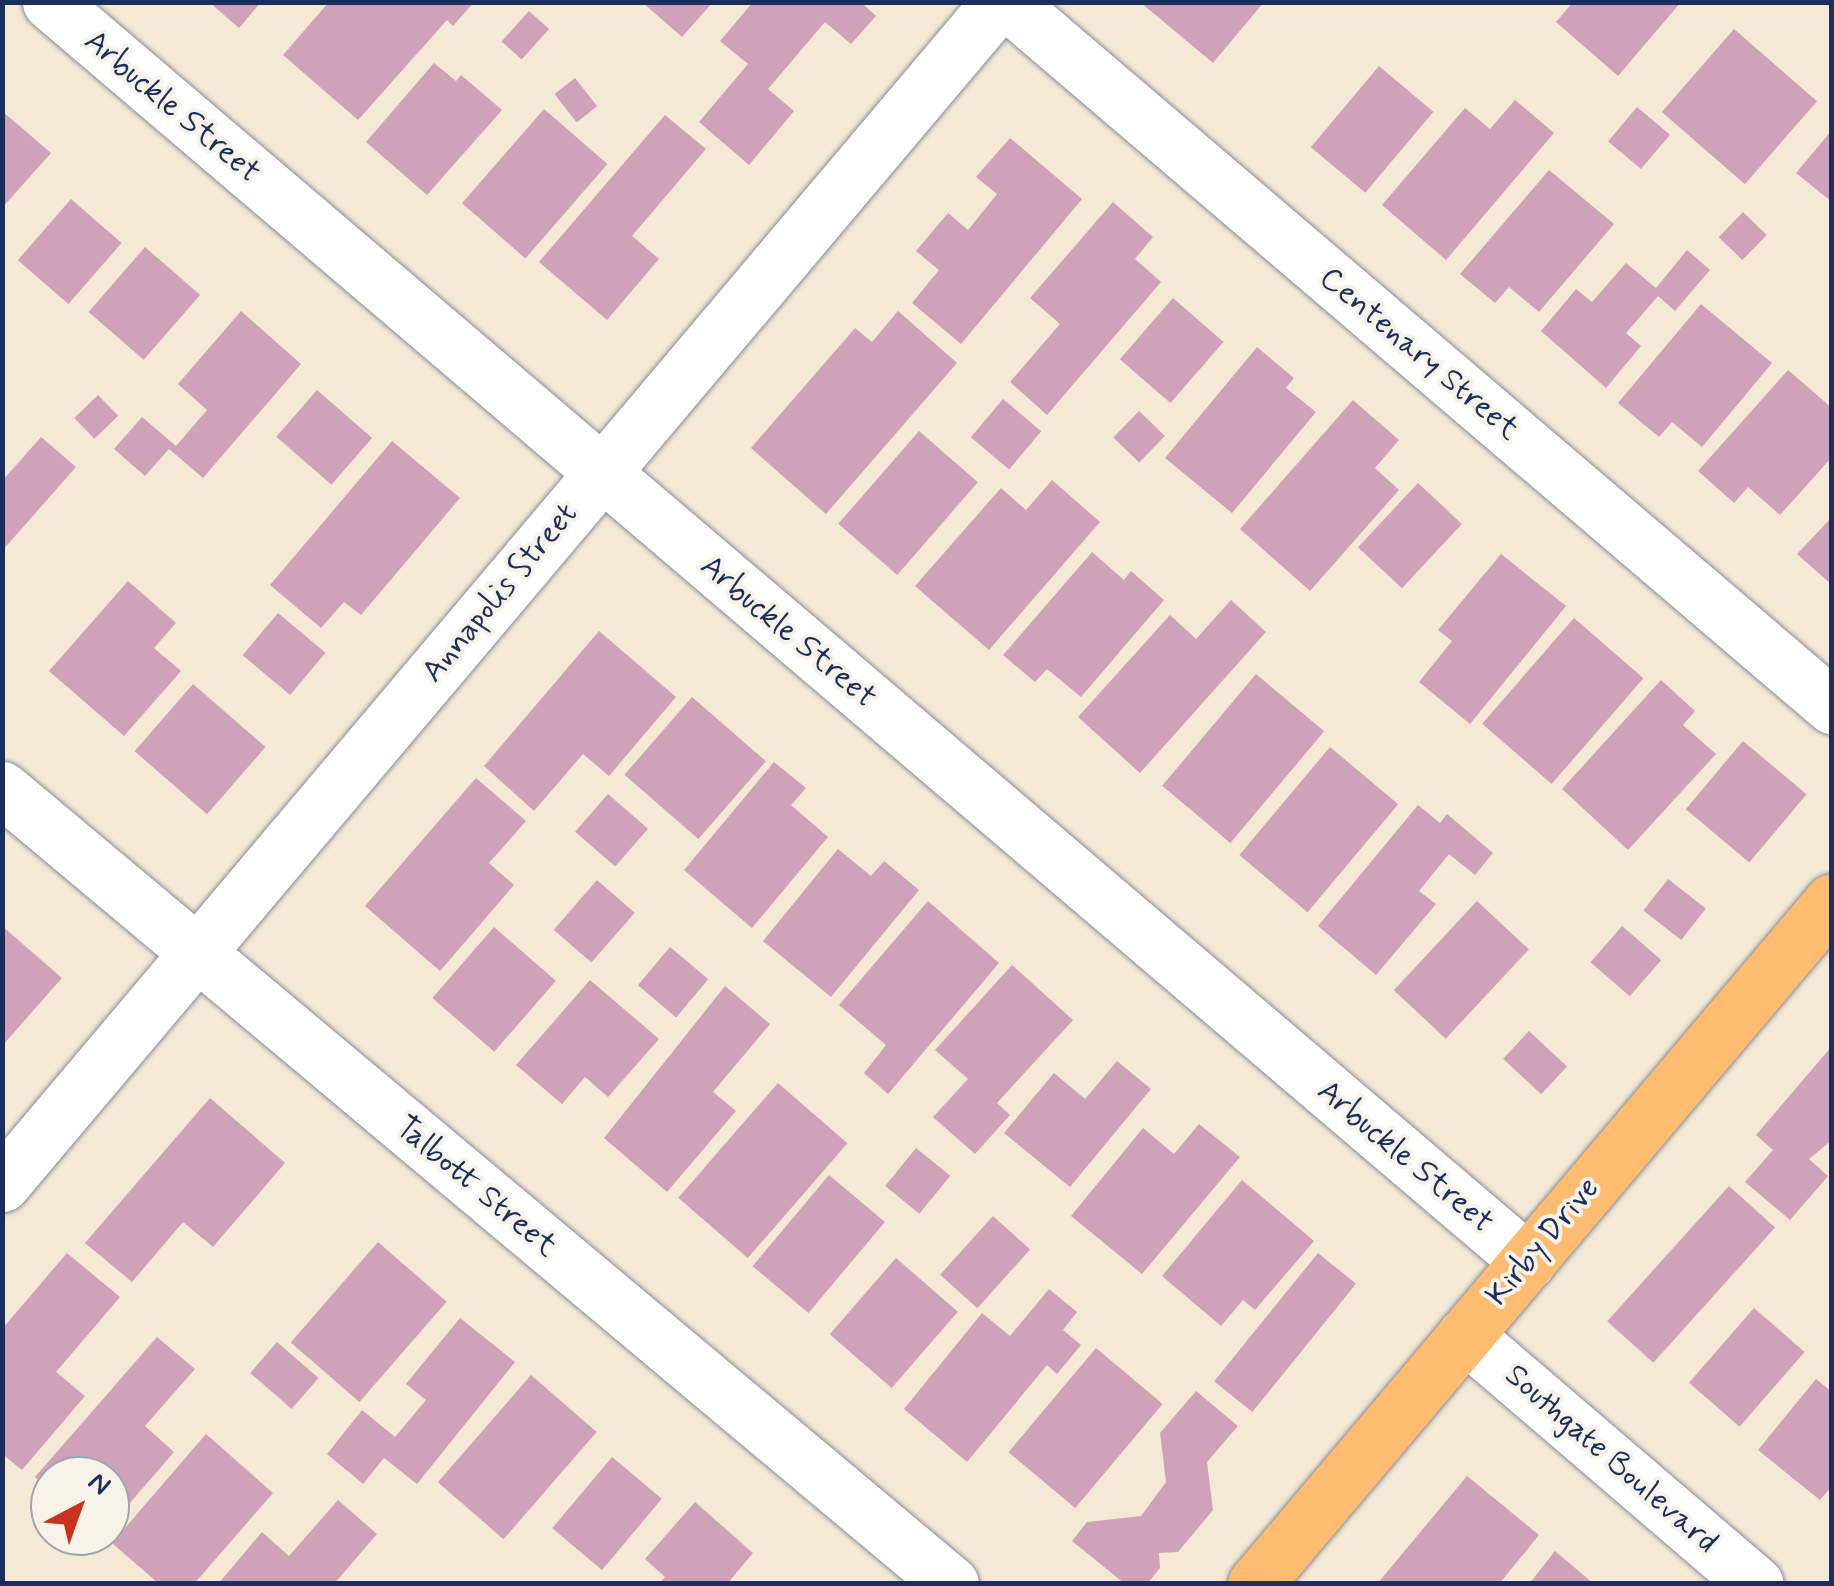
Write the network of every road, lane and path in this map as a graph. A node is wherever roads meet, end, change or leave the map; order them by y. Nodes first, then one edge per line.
1 (50, 2) edge
2 (998, 2) edge
3 (1006, 2) edge
4 (602, 473) junction
5 (1832, 706) edge
6 (2, 789) edge
7 (1832, 901) edge
8 (197, 953) junction
9 (2, 1184) edge
10 (1528, 1261) junction
11 (1465, 1334) junction
12 (951, 1584) edge
13 (1255, 1584) edge
14 (1756, 1584) edge

1 - 4 street, Arbuckle Street
2 - 4 street, Annapolis Street
3 - 5 street, Centenary Street
4 - 8 street, Annapolis Street
4 - 10 street, Arbuckle Street
6 - 8 street, Talbott Street
7 - 10 main road, Kirby Drive
8 - 9 street, Annapolis Street
8 - 12 street, Talbott Street
10 - 11 main road, Kirby Drive
11 - 13 main road, Kirby Drive
11 - 14 street, Southgate Boulevard

